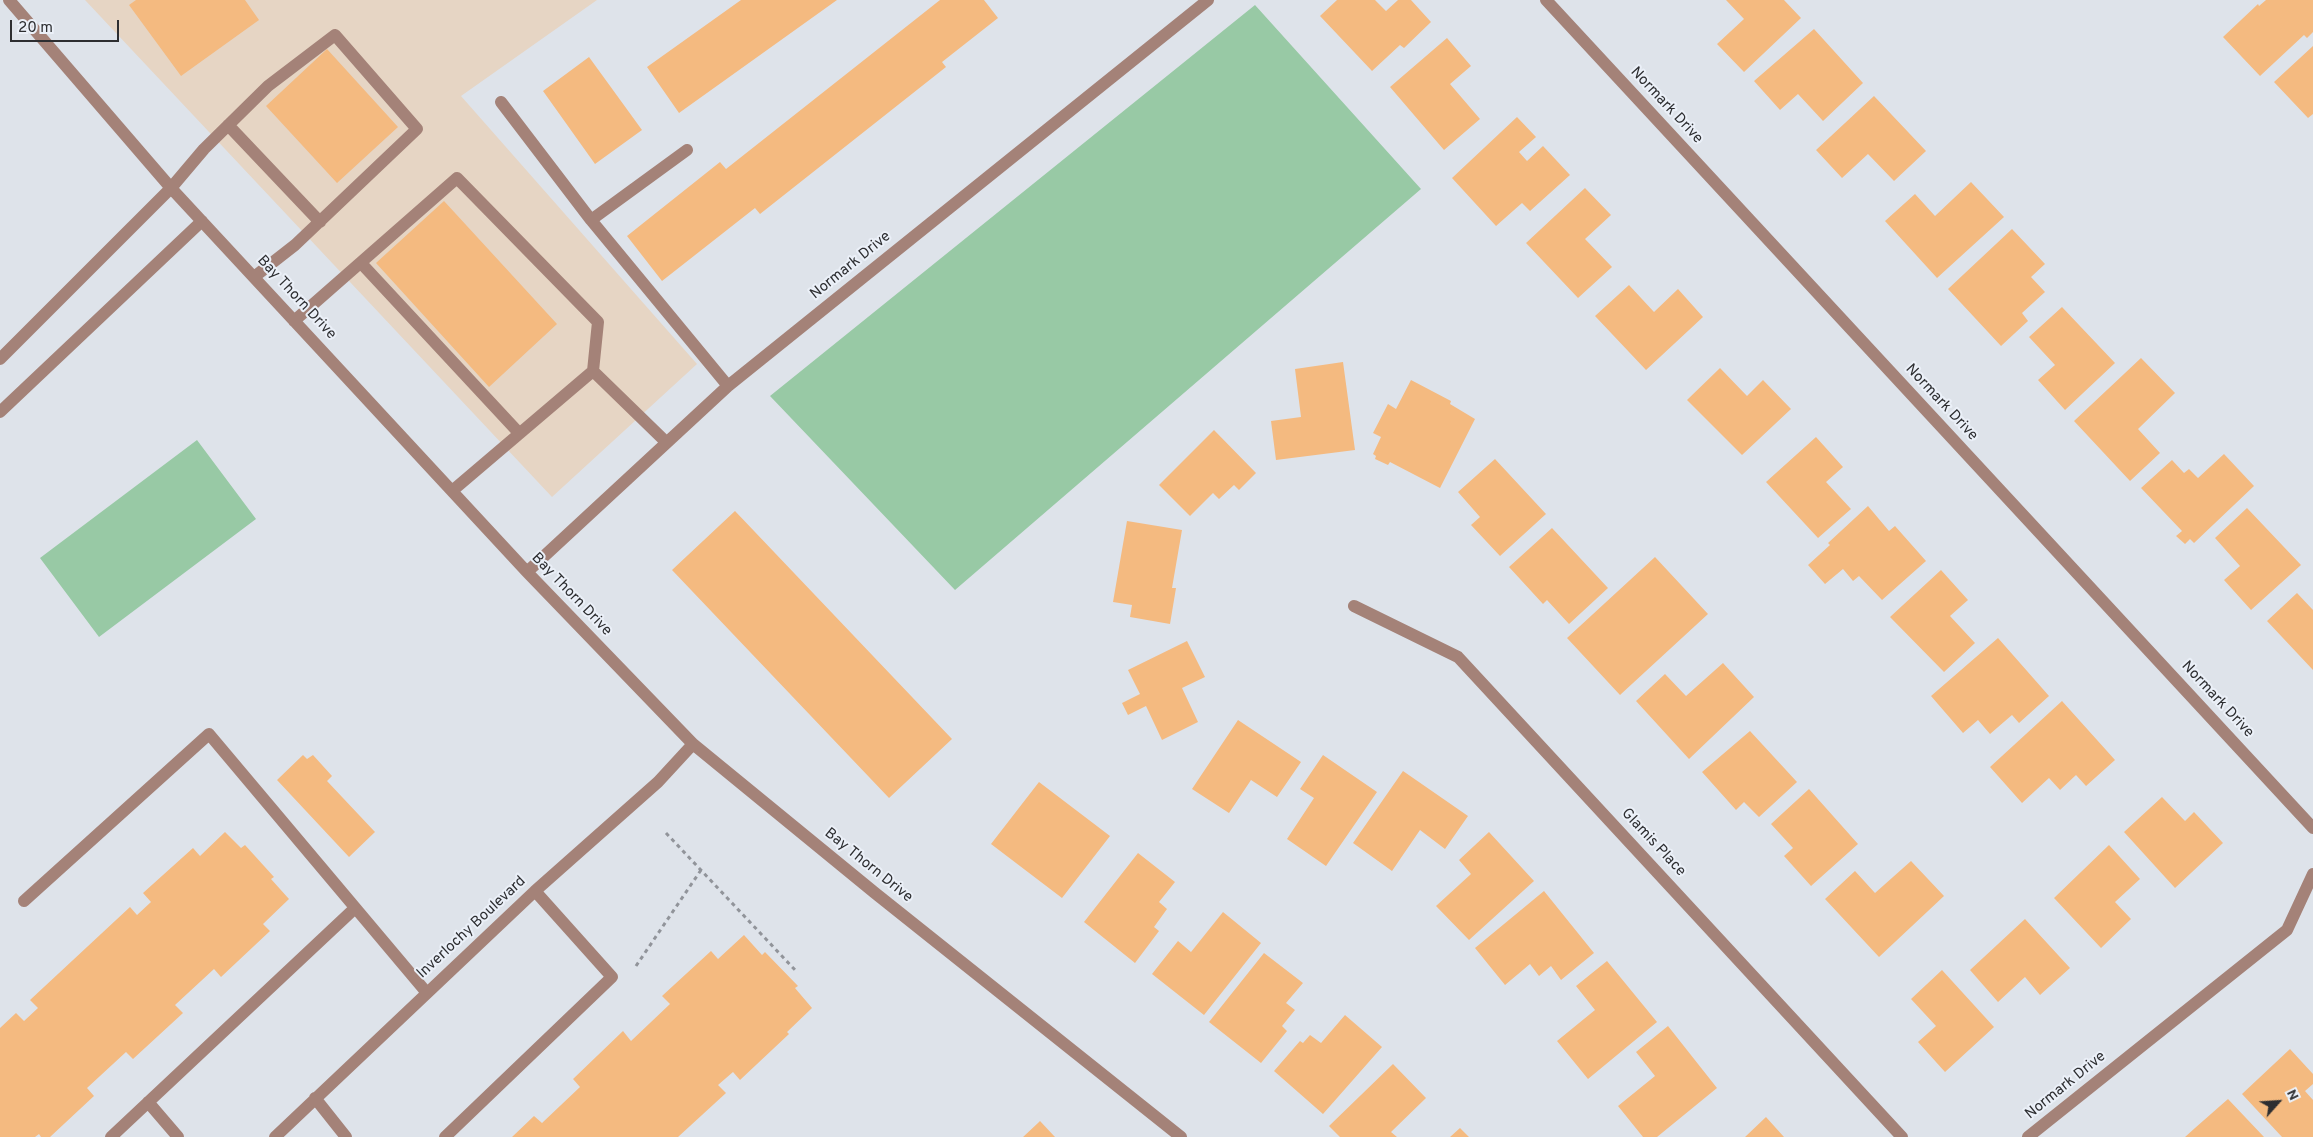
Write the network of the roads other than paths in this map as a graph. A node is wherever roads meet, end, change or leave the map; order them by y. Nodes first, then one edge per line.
1 (9, 0) edge
2 (1208, 0) edge
3 (1546, 0) edge
4 (501, 102) dead end
5 (228, 125) junction
6 (687, 150) dead end
7 (171, 188) junction
8 (591, 220) junction
9 (202, 221) junction
10 (320, 222) junction
11 (361, 263) junction
12 (254, 277) junction
13 (294, 321) junction
14 (0, 359) edge
15 (593, 371) junction
16 (728, 386) junction
17 (0, 412) edge
18 (519, 433) junction
19 (666, 442) junction
20 (452, 491) junction
21 (527, 572) junction
22 (1354, 606) dead end
23 (693, 744) junction
24 (2313, 828) edge
25 (2313, 874) edge
26 (535, 891) junction
27 (24, 901) dead end
28 (355, 908) junction
29 (426, 993) junction
30 (315, 1098) junction
31 (148, 1102) junction
32 (111, 1137) edge
33 (178, 1137) edge
34 (275, 1137) edge
35 (346, 1137) edge
36 (445, 1137) edge
37 (1181, 1137) edge
38 (1902, 1137) edge
39 (2028, 1137) edge

1 - 7 street, Bay Thorn Drive
2 - 16 street, Normark Drive
3 - 24 street, Normark Drive
4 - 8 street
5 - 7 street
5 - 10 street
5 - 10 street
6 - 8 street
7 - 9 street, Bay Thorn Drive
7 - 14 street
8 - 16 street
9 - 12 street, Bay Thorn Drive
9 - 17 street
10 - 12 street
11 - 13 street
11 - 15 street
11 - 18 street
12 - 13 street, Bay Thorn Drive
13 - 20 street, Bay Thorn Drive
15 - 18 street
15 - 19 street
16 - 19 street, Normark Drive
18 - 20 street
19 - 21 street, Normark Drive
20 - 21 street, Bay Thorn Drive
21 - 23 street, Bay Thorn Drive
22 - 38 street, Glamis Place
23 - 26 street, Inverlochy Boulevard
23 - 37 street, Bay Thorn Drive
25 - 39 street, Normark Drive
26 - 29 street, Inverlochy Boulevard
26 - 36 street
27 - 28 street
28 - 29 street
28 - 31 street
29 - 30 street, Inverlochy Boulevard
30 - 34 street, Inverlochy Boulevard
30 - 35 street
31 - 32 street
31 - 33 street

